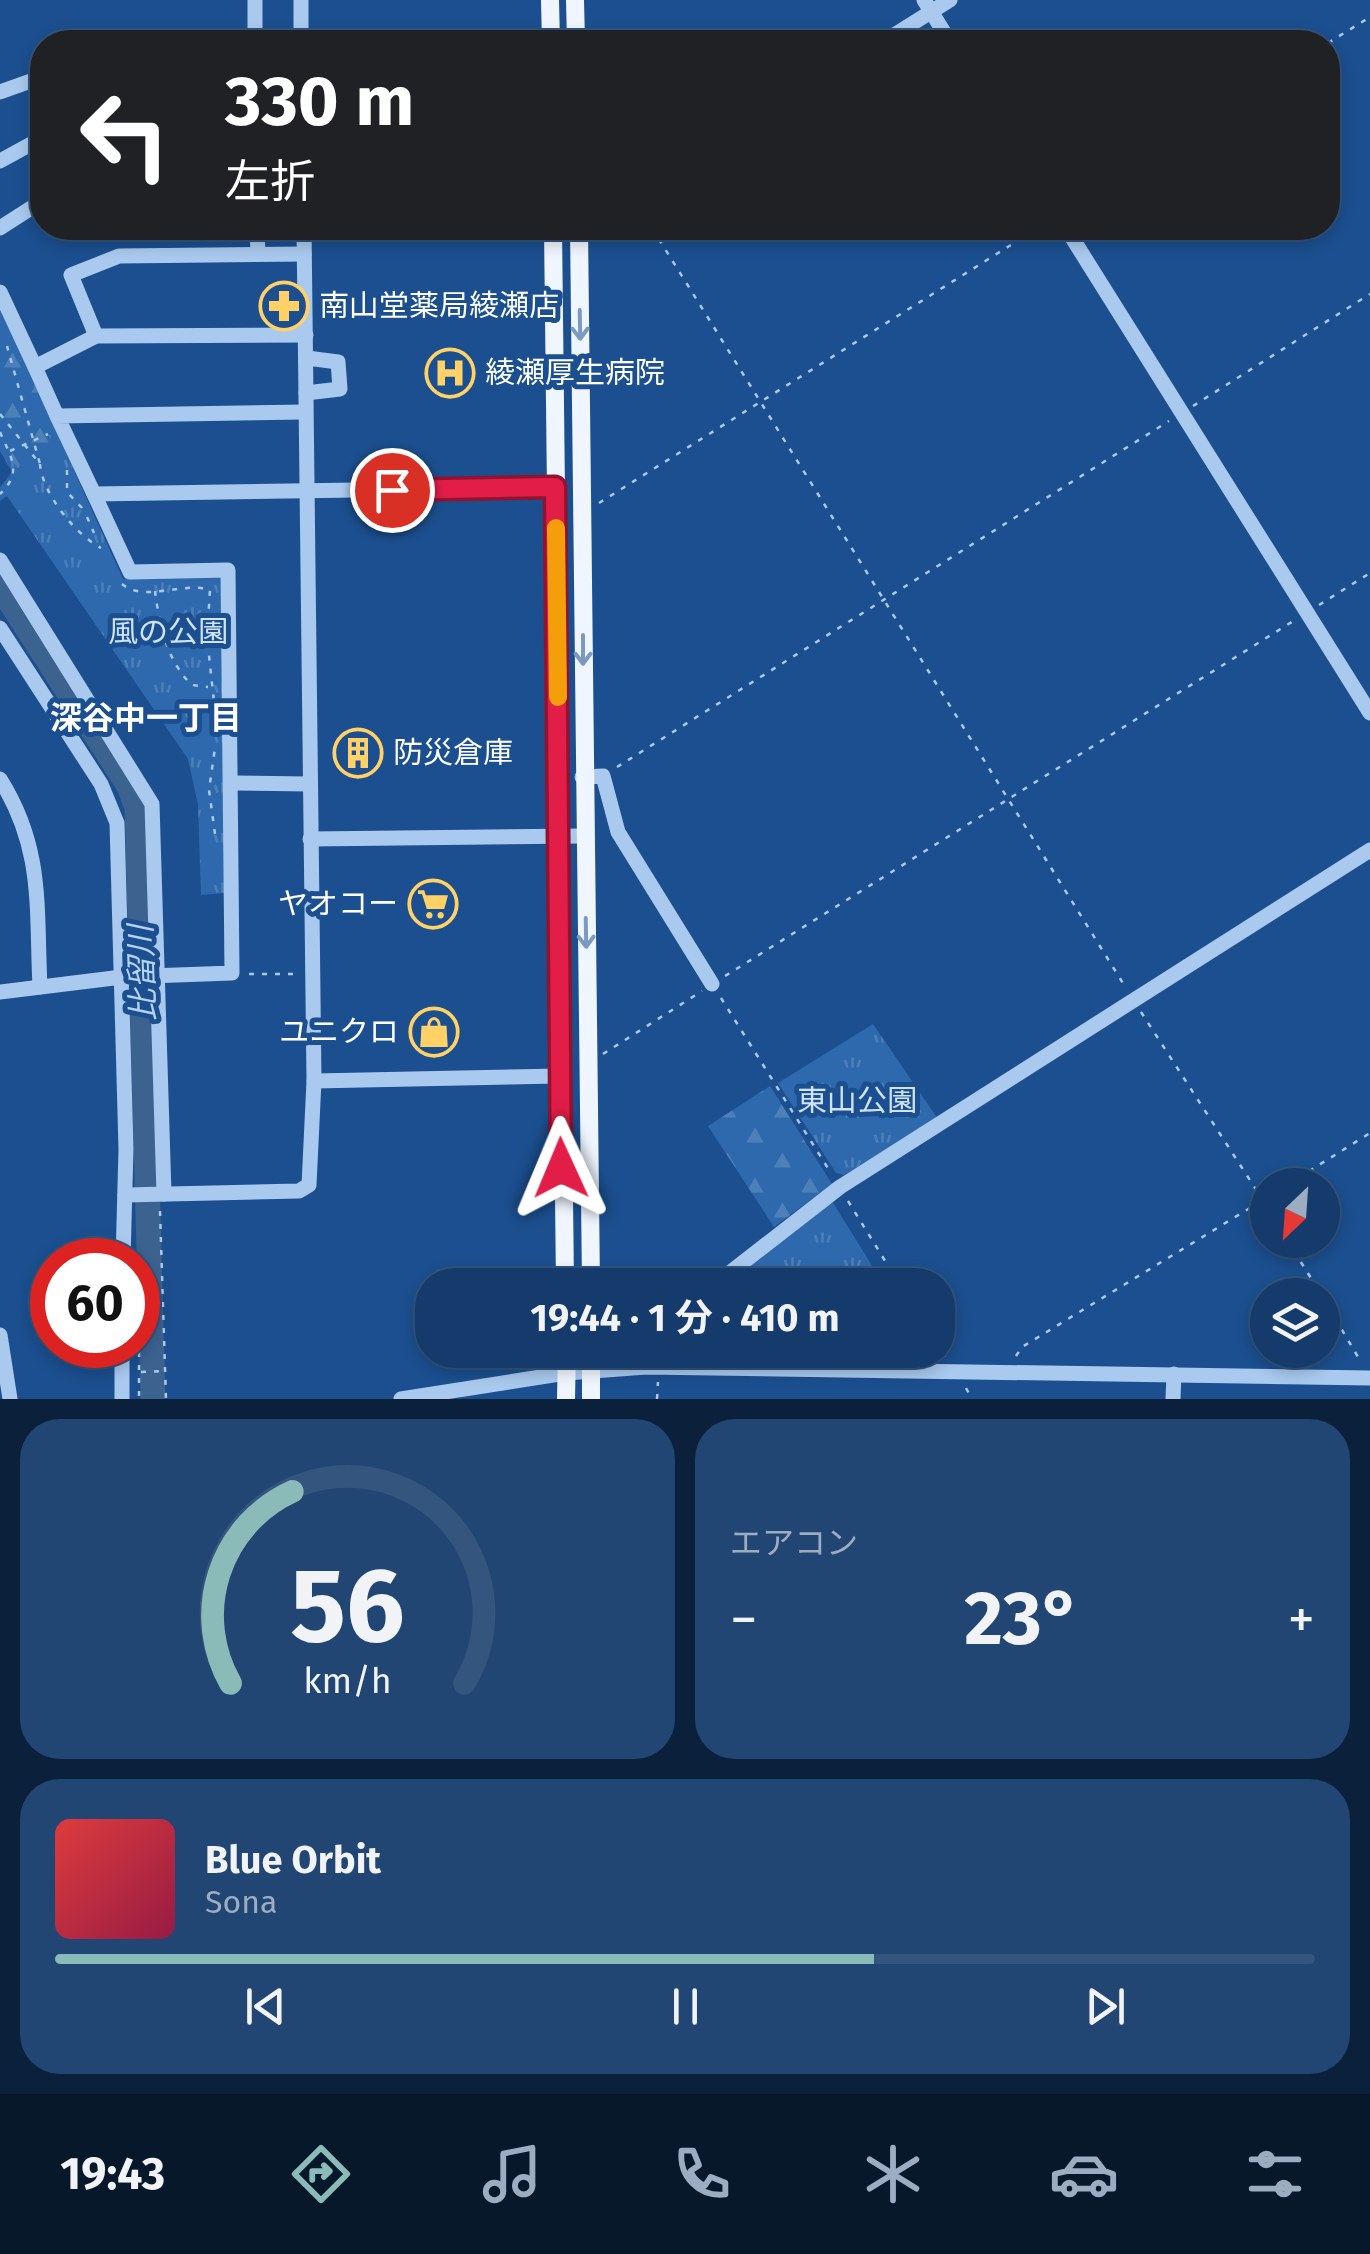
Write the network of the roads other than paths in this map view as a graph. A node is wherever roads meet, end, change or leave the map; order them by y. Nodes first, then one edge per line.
1 (256, 0) edge
2 (301, 0) edge
3 (550, 0) edge
4 (575, 0) edge
5 (950, 0) edge
6 (928, 6) edge
7 (255, 30) edge
8 (301, 30) edge
9 (551, 30) edge
10 (576, 30) edge
11 (897, 30) edge
12 (943, 30) edge
13 (30, 81) edge
14 (0, 92) edge
15 (30, 144) edge
16 (0, 160) edge
17 (30, 209) edge
18 (0, 228) edge
19 (257, 240) edge
20 (304, 240) edge
21 (553, 240) edge
22 (583, 240) edge
23 (1074, 240) edge
24 (258, 254) junction
25 (304, 254) junction
26 (0, 292) edge
27 (306, 335) junction
28 (96, 336) junction
29 (306, 358) junction
30 (34, 367) junction
31 (306, 393) junction
32 (305, 412) junction
33 (57, 416) junction
34 (555, 487) junction
35 (307, 492) junction
36 (94, 494) junction
37 (0, 560) edge
38 (0, 628) edge
39 (1370, 713) edge
40 (582, 776) junction
41 (0, 779) edge
42 (233, 784) junction
43 (309, 784) junction
44 (560, 836) junction
45 (584, 836) junction
46 (310, 839) junction
47 (1370, 850) edge
48 (141, 976) junction
49 (712, 984) road end
50 (40, 987) junction
51 (0, 992) edge
52 (560, 1076) junction
53 (314, 1081) junction
54 (146, 1194) junction
55 (131, 1238) edge
56 (565, 1268) edge
57 (591, 1268) edge
58 (736, 1268) edge
59 (0, 1334) edge
60 (122, 1368) edge
61 (566, 1368) edge
62 (639, 1368) joint
63 (591, 1370) junction
64 (566, 1372) junction
65 (1174, 1374) junction
66 (1367, 1378) edge
67 (10, 1399) edge
68 (122, 1399) edge
69 (401, 1399) edge
70 (566, 1399) edge
71 (590, 1399) edge
72 (1173, 1399) edge

1 - 7 street
2 - 8 street
3 - 9 main road
4 - 10 main road
5 - 6 street
6 - 11 street
6 - 12 street
13 - 14 street
15 - 16 street
17 - 18 street
19 - 24 street
20 - 25 street
21 - 34 main road
22 -> 40 main road
23 - 39 street
24 - 25 street
24 - 28 street
25 - 27 street
26 - 30 street
27 - 28 street
27 - 29 street
28 - 30 street
29 - 31 street
29 - 31 street
30 - 33 street
31 - 32 street
32 - 33 street
32 - 35 street
33 - 36 street
34 - 35 street
34 - 44 main road
35 - 36 street
35 - 43 street
36 - 42 street
37 - 48 street
38 - 48 street
40 - 45 main road
40 - 49 street
41 - 50 street
42 - 43 street
42 - 48 street
43 - 46 street
44 - 45 street
44 - 46 street
44 - 52 main road
45 -> 57 main road
46 - 53 street
47 - 58 street
48 - 50 street
48 - 54 street
48 - 54 street
50 - 51 street
52 - 53 street
52 - 56 main road
53 - 54 street
54 - 55 street
59 - 67 street
60 - 68 street
61 - 64 main road
62 - 63 street
62 - 65 street
63 - 64 street
63 - 71 main road
64 - 69 street
64 - 70 main road
65 - 66 street
65 - 72 street

